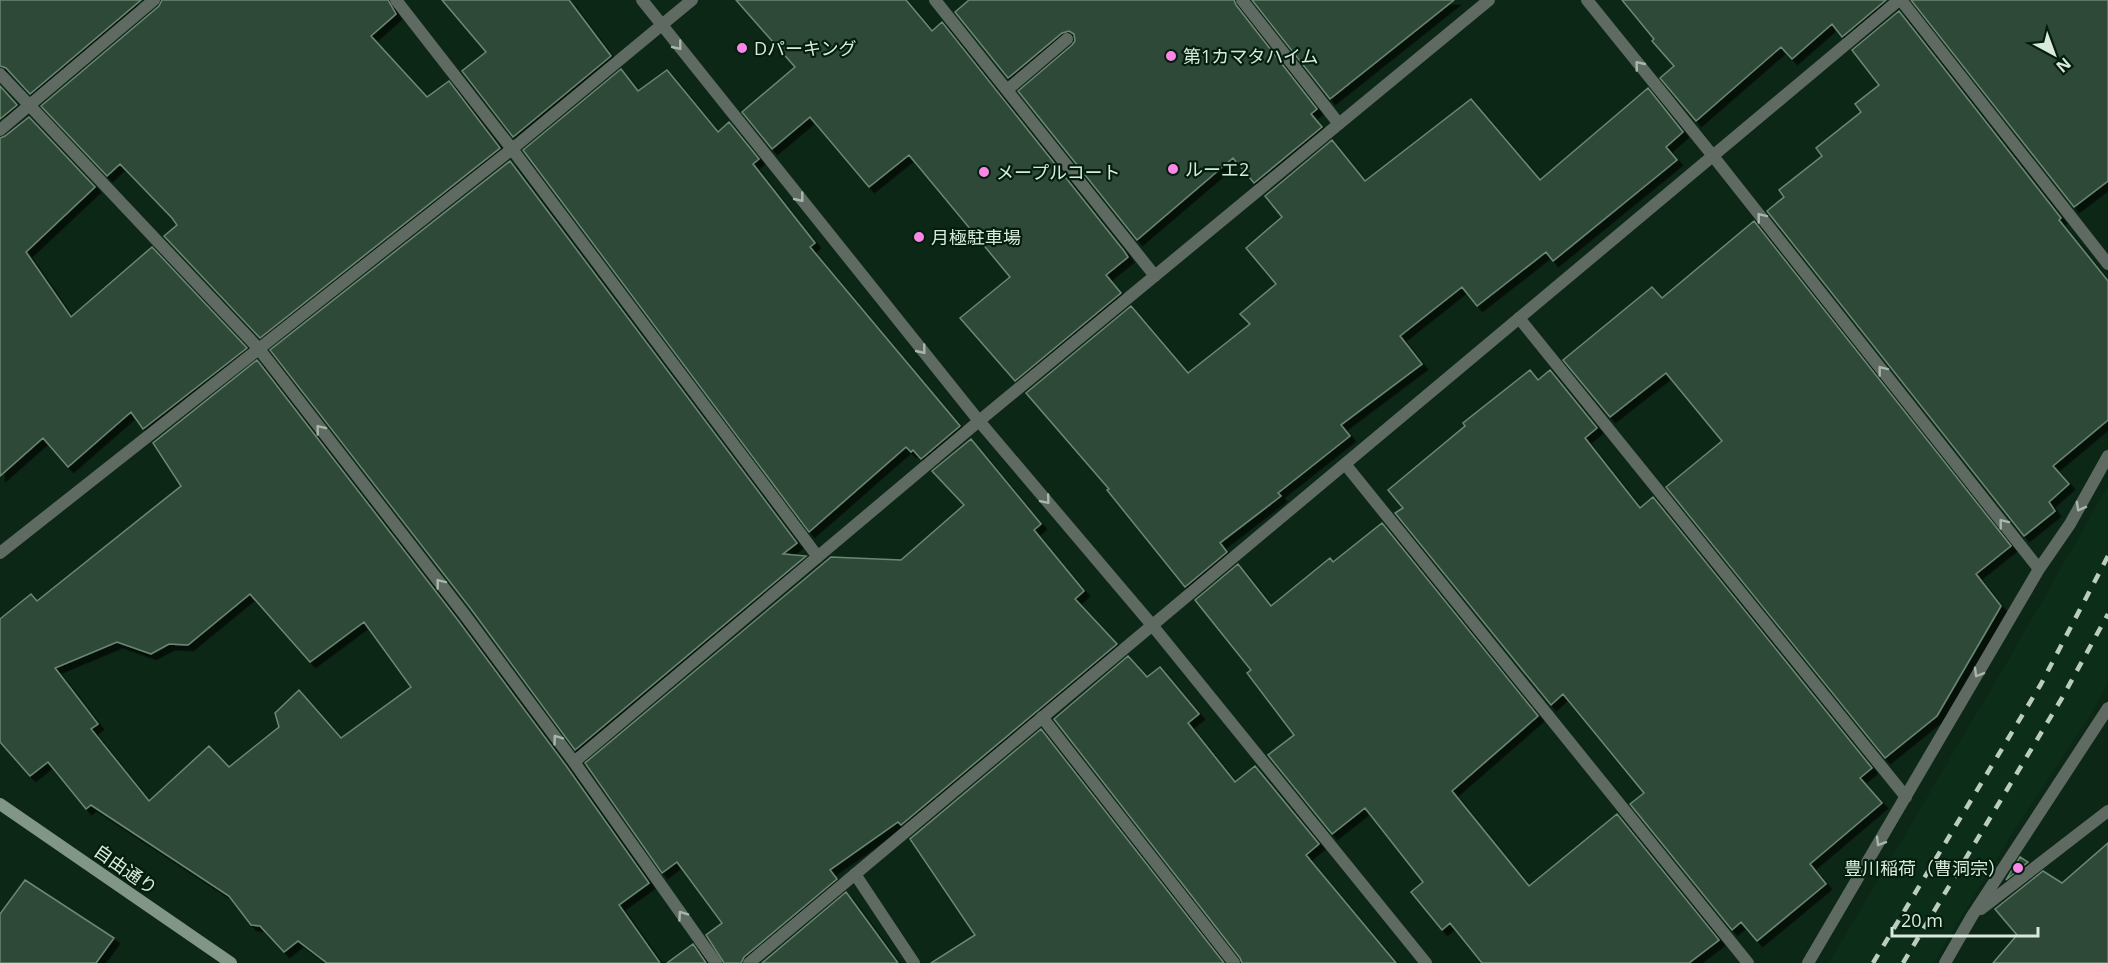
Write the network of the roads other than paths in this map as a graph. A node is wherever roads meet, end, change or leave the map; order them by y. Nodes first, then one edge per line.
1 (154, 0) edge
2 (396, 0) edge
3 (642, 0) edge
4 (692, 0) edge
5 (935, 0) edge
6 (1242, 0) edge
7 (1489, 0) edge
8 (1587, 0) edge
9 (1900, 0) edge
10 (661, 24) junction
11 (1067, 39) dead end
12 (0, 74) edge
13 (1007, 90) junction
14 (29, 106) junction
15 (1340, 124) junction
16 (0, 130) edge
17 (512, 149) junction
18 (1713, 156) junction
19 (2108, 264) edge
20 (1155, 276) junction
21 (1519, 318) junction
22 (259, 350) junction
23 (980, 422) junction
24 (2108, 456) edge
25 (1345, 464) junction
26 (0, 553) edge
27 (818, 557) junction
28 (2039, 569) junction
29 (1152, 626) junction
30 (2108, 708) edge
31 (1042, 717) junction
32 (574, 762) junction
33 (1906, 797) junction
34 (0, 804) edge
35 (2107, 814) edge
36 (855, 874) junction
37 (1972, 916) junction
38 (231, 963) edge
39 (716, 963) edge
40 (748, 963) edge
41 (914, 963) edge
42 (1234, 963) edge
43 (1425, 963) edge
44 (1748, 963) edge
45 (1808, 963) edge
46 (1945, 963) edge

1 - 14 street
2 - 17 street
3 - 10 street
4 - 10 street
5 - 13 street
6 - 15 street
7 - 15 street
18 -> 8 street
9 - 18 street
9 - 19 street
10 - 17 street
10 -> 23 street
11 - 13 street
12 - 14 street
13 - 20 street
14 - 16 street
14 - 22 street
15 - 20 street
17 - 22 street
17 - 27 street
18 - 21 street
28 -> 18 street
20 - 23 street
21 - 25 street
21 - 33 street
22 - 26 street
32 -> 22 street
23 - 27 street
23 -> 29 street
24 -> 28 street
25 - 29 street
25 - 44 street
27 - 32 street
28 -> 33 street
29 - 31 street
29 - 43 street
30 - 37 street
31 - 36 street
31 - 42 street
39 -> 32 street
33 -> 45 street
34 - 38 main road, 自由通り
35 - 37 street
36 - 40 street
36 - 41 street
37 - 46 street

